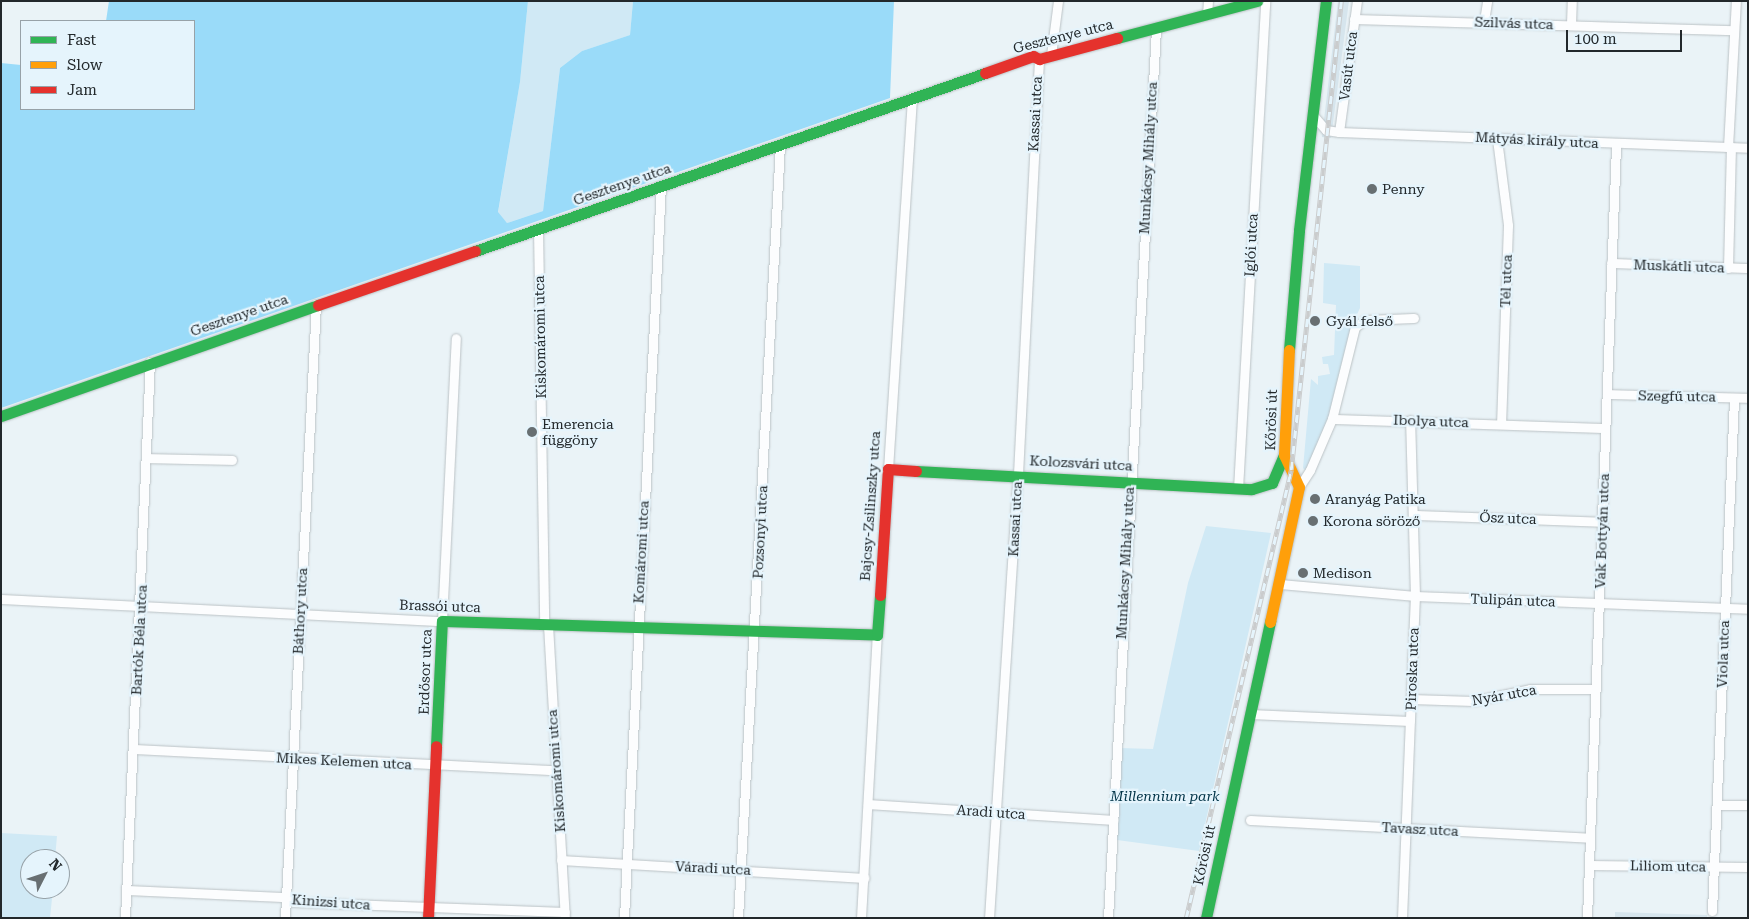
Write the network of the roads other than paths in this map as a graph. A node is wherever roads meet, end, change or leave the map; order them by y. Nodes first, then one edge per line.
1 (1058, 1) edge
2 (1210, 1) edge
3 (1257, 1) edge
4 (1265, 1) edge
5 (1326, 1) edge
6 (1357, 1) edge
7 (1487, 1) edge
8 (1572, 1) edge
9 (1736, 1) edge
10 (1220, 11) junction
11 (1207, 15) junction
12 (1354, 19) junction
13 (1484, 22) junction
14 (1571, 24) junction
15 (1156, 28) junction
16 (1734, 30) junction
17 (1051, 56) junction
18 (1039, 59) junction
19 (912, 97) junction
20 (1312, 114) junction
21 (1326, 130) junction
22 (1339, 132) junction
23 (1497, 139) junction
24 (1308, 143) junction
25 (1616, 144) junction
26 (780, 145) junction
27 (1730, 147) junction
28 (1748, 148) edge
29 (661, 186) junction
30 (538, 228) junction
31 (1611, 263) junction
32 (1728, 268) junction
33 (1748, 268) edge
34 (316, 304) junction
35 (1414, 318) dead end
36 (456, 338) dead end
37 (150, 362) junction
38 (1607, 394) junction
39 (1734, 398) junction
40 (1748, 398) edge
41 (1, 416) edge
42 (1332, 419) junction
43 (1410, 420) junction
44 (1501, 424) junction
45 (1605, 428) junction
46 (1284, 455) junction
47 (147, 458) junction
48 (232, 460) dead end
49 (888, 469) junction
50 (1018, 474) junction
51 (1129, 480) junction
52 (1297, 482) junction
53 (1272, 483) junction
54 (1238, 488) junction
55 (1414, 515) junction
56 (1603, 522) junction
57 (1280, 584) junction
58 (1415, 596) junction
59 (1, 599) edge
60 (1599, 603) junction
61 (140, 606) junction
62 (1725, 608) junction
63 (1748, 609) edge
64 (300, 615) junction
65 (442, 621) junction
66 (546, 625) junction
67 (636, 628) junction
68 (754, 632) junction
69 (877, 635) junction
70 (1596, 689) junction
71 (1412, 699) junction
72 (1250, 714) junction
73 (1410, 721) junction
74 (134, 749) junction
75 (293, 758) junction
76 (437, 766) junction
77 (554, 770) junction
78 (868, 804) junction
79 (1717, 805) junction
80 (1748, 806) edge
81 (996, 813) junction
82 (1113, 820) junction
83 (1250, 820) dead end
84 (1406, 828) junction
85 (1590, 838) junction
86 (561, 860) junction
87 (628, 864) junction
88 (1589, 865) junction
89 (1712, 866) junction
90 (1748, 867) edge
91 (741, 870) junction
92 (864, 878) junction
93 (127, 890) junction
94 (286, 899) junction
95 (1712, 911) dead end
96 (429, 912) edge
97 (565, 915) edge
98 (125, 918) edge
99 (285, 918) edge
100 (624, 918) edge
101 (738, 918) edge
102 (861, 918) edge
103 (988, 918) edge
104 (1108, 918) edge
105 (1206, 918) edge
106 (1402, 918) edge
107 (1587, 918) edge

1 - 17 street
2 - 10 street
2 - 11 street
3 - 10 street, Gesztenye utca
4 - 54 street, Iglói utca
5 - 20 street, Kőrösi út
6 - 12 street, Vasút utca
7 - 13 street
8 - 14 street
9 - 16 street
10 - 11 street, Gesztenye utca
11 - 15 street, Gesztenye utca
12 - 13 street, Szilvás utca
12 - 22 street, Vasút utca
13 - 14 street, Szilvás utca
14 - 16 street, Szilvás utca
15 - 17 street, Gesztenye utca
15 - 51 street, Munkácsy Mihály utca
16 - 27 street
17 - 18 street, Gesztenye utca
18 - 19 street, Gesztenye utca
18 - 50 street, Kassai utca
19 - 26 street, Gesztenye utca
19 - 49 street, Bajcsy-Zsilinszky utca
20 - 21 street
20 - 24 street, Kőrösi út
21 - 22 street, Mátyás király utca
21 - 24 street
22 - 23 street, Mátyás király utca
23 - 25 street, Mátyás király utca
23 - 44 street, Tél utca
24 - 46 street, Kőrösi út
25 - 27 street, Mátyás király utca
25 - 31 street, Vak Bottyán utca
26 - 29 street, Gesztenye utca
26 - 68 street, Pozsonyi utca
27 - 28 street, Mátyás király utca
27 - 32 street
29 - 30 street, Gesztenye utca
29 - 67 street, Komáromi utca
30 - 34 street, Gesztenye utca
30 - 66 street, Kiskomáromi utca
31 - 32 street, Muskátli utca
31 - 38 street, Vak Bottyán utca
32 - 33 street, Muskátli utca
34 - 37 street, Gesztenye utca
34 - 64 street, Báthory utca
35 - 42 street
36 - 65 street, Erdősor utca
37 - 41 street, Gesztenye utca
37 - 47 street, Bartók Béla utca
38 - 39 street, Szegfű utca
38 - 45 street, Vak Bottyán utca
39 - 40 street, Szegfű utca
39 - 62 street, Viola utca
42 - 43 street, Ibolya utca
42 - 52 street
43 - 44 street, Ibolya utca
43 - 55 street, Piroska utca
44 - 45 street, Ibolya utca
45 - 56 street, Vak Bottyán utca
46 - 52 street, Kőrösi út
46 - 53 street
47 - 48 street
47 - 61 street, Bartók Béla utca
49 - 50 street, Kolozsvári utca
49 - 69 street, Bajcsy-Zsilinszky utca
50 - 51 street, Kolozsvári utca
50 - 81 street, Kassai utca
51 - 54 street, Kolozsvári utca
51 - 82 street, Munkácsy Mihály utca
52 - 53 street, Kolozsvári utca
52 - 57 street, Kőrösi út
53 - 54 street, Kolozsvári utca
55 - 56 street, Ősz utca
55 - 58 street, Piroska utca
56 - 60 street, Vak Bottyán utca
57 - 58 street, Tulipán utca
57 - 72 street, Kőrösi út
58 - 60 street, Tulipán utca
58 - 71 street, Piroska utca
59 - 61 street, Brassói utca
60 - 62 street, Tulipán utca
60 - 70 street, Vak Bottyán utca
61 - 64 street, Brassói utca
61 - 74 street, Bartók Béla utca
62 - 63 street, Tulipán utca
62 - 79 street, Viola utca
64 - 65 street, Brassói utca
64 - 75 street, Báthory utca
65 - 66 street, Brassói utca
65 - 76 street, Erdősor utca
66 - 67 street, Brassói utca
66 - 77 street, Kiskomáromi utca
67 - 68 street, Brassói utca
67 - 87 street, Komáromi utca
68 - 69 street, Brassói utca
68 - 91 street, Pozsonyi utca
69 - 78 street, Bajcsy-Zsilinszky utca
70 - 71 street, Nyár utca
70 - 85 street, Vak Bottyán utca
71 - 73 street, Piroska utca
72 - 73 street
72 - 105 street, Kőrösi út
73 - 84 street, Piroska utca
74 - 75 street, Mikes Kelemen utca
74 - 93 street, Bartók Béla utca
75 - 76 street, Mikes Kelemen utca
75 - 94 street, Báthory utca
76 - 77 street, Mikes Kelemen utca
76 - 96 street, Erdősor utca
77 - 86 street, Kiskomáromi utca
78 - 81 street, Aradi utca
78 - 92 street, Bajcsy-Zsilinszky utca
79 - 80 street
79 - 89 street, Viola utca
81 - 82 street, Aradi utca
81 - 103 street, Kassai utca
82 - 104 street, Munkácsy Mihály utca
83 - 84 street, Tavasz utca
84 - 85 street, Tavasz utca
84 - 106 street, Piroska utca
85 - 88 street, Vak Bottyán utca
86 - 87 street, Váradi utca
86 - 97 street, Kiskomáromi utca
87 - 91 street, Váradi utca
87 - 100 street, Komáromi utca
88 - 89 street, Liliom utca
88 - 107 street, Vak Bottyán utca
89 - 90 street, Liliom utca
89 - 95 street, Viola utca
91 - 92 street, Váradi utca
91 - 101 street, Pozsonyi utca
92 - 102 street, Bajcsy-Zsilinszky utca
93 - 94 street, Kinizsi utca
93 - 98 street, Bartók Béla utca
94 - 96 street, Kinizsi utca
94 - 99 street, Báthory utca
96 - 97 street, Kinizsi utca

